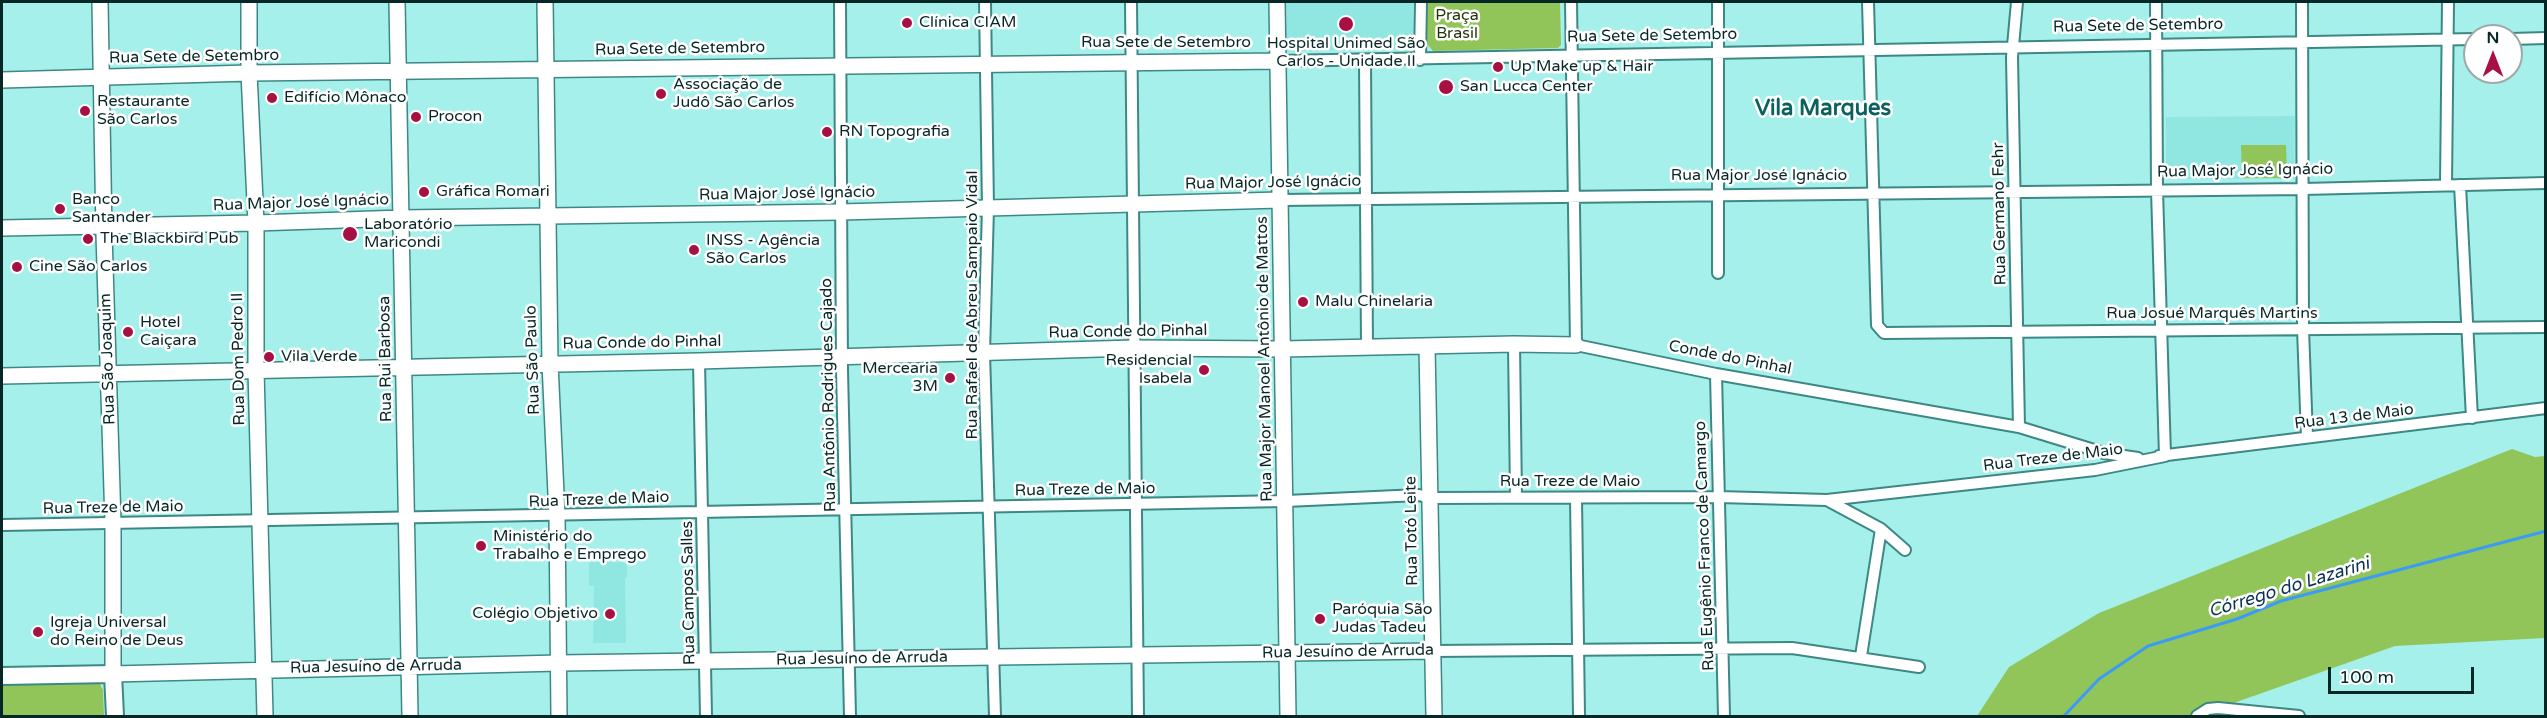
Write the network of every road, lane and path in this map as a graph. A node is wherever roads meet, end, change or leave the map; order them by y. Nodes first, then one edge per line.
1 (100, 2) edge
2 (249, 2) edge
3 (397, 2) edge
4 (545, 2) edge
5 (840, 2) edge
6 (985, 2) edge
7 (1131, 2) edge
8 (1277, 2) edge
9 (1421, 2) edge
10 (1571, 2) edge
11 (1718, 2) edge
12 (1868, 2) edge
13 (2017, 2) edge
14 (2156, 2) edge
15 (2302, 2) edge
16 (2448, 2) edge
17 (2546, 38) edge
18 (2463, 39) edge
19 (2523, 39) edge
20 (2448, 40) junction
21 (2302, 42) junction
22 (2157, 44) junction
23 (2013, 47) junction
24 (1870, 49) junction
25 (1718, 53) junction
26 (1572, 55) junction
27 (1365, 60) junction
28 (1420, 60) junction
29 (1277, 61) junction
30 (1131, 62) junction
31 (986, 63) junction
32 (842, 64) junction
33 (547, 69) junction
34 (398, 71) junction
35 (249, 73) junction
36 (101, 77) junction
37 (2, 80) edge
38 (2546, 183) edge
39 (2446, 184) junction
40 (2460, 185) junction
41 (2304, 189) junction
42 (2157, 190) junction
43 (2015, 193) junction
44 (1718, 194) junction
45 (1872, 194) junction
46 (1574, 196) junction
47 (1364, 198) junction
48 (1280, 200) junction
49 (1133, 204) junction
50 (988, 208) junction
51 (842, 212) junction
52 (549, 215) junction
53 (402, 218) junction
54 (256, 223) junction
55 (105, 226) junction
56 (2, 228) edge
57 (1718, 273) dead end
58 (2466, 327) junction
59 (2546, 327) edge
60 (2161, 329) junction
61 (2303, 329) junction
62 (2017, 331) junction
63 (1514, 344) junction
64 (1576, 345) junction
65 (1367, 346) junction
66 (1427, 346) junction
67 (1133, 348) junction
68 (1283, 350) junction
69 (984, 353) junction
70 (842, 357) junction
71 (699, 361) junction
72 (550, 363) junction
73 (404, 368) junction
74 (256, 370) junction
75 (109, 374) junction
76 (1716, 374) junction
77 (2, 376) edge
78 (2546, 408) edge
79 (2472, 418) junction
80 (2019, 427) junction
81 (2307, 437) junction
82 (2165, 456) junction
83 (1516, 497) junction
84 (1719, 497) junction
85 (1430, 498) junction
86 (1576, 498) junction
87 (1827, 500) junction
88 (1286, 501) junction
89 (1136, 504) junction
90 (989, 507) junction
91 (846, 510) junction
92 (702, 512) junction
93 (557, 516) junction
94 (407, 518) junction
95 (259, 520) junction
96 (114, 523) junction
97 (2, 525) edge
98 (1881, 529) junction
99 (1905, 550) dead end
100 (1723, 647) junction
101 (1578, 650) junction
102 (1433, 651) junction
103 (1287, 653) junction
104 (1137, 656) junction
105 (1861, 656) junction
106 (994, 657) junction
107 (849, 660) junction
108 (705, 662) junction
109 (558, 663) junction
110 (409, 667) junction
111 (1919, 667) dead end
112 (264, 669) junction
113 (113, 674) junction
114 (2, 676) edge
115 (115, 717) edge
116 (265, 717) edge
117 (410, 717) edge
118 (559, 717) edge
119 (706, 717) edge
120 (850, 717) edge
121 (995, 717) edge
122 (1138, 717) edge
123 (1288, 717) edge
124 (1434, 717) edge
125 (1579, 717) edge
126 (1724, 717) edge
127 (2197, 717) edge
128 (2299, 717) edge

1 - 36 street, Rua São Joaquim
2 - 35 street, Rua Dom Pedro II
3 - 34 street, Rua Rui Barbosa
4 - 33 street, Rua São Paulo
5 - 32 street, Rua Antônio Rodrigues Cajado
6 - 31 street, Rua Rafael de Abreu Sampaio Vidal
7 - 30 street
8 - 29 street, Rua Major Manoel Antônio de Mattos
9 - 28 street
10 - 26 street
11 - 25 street
12 - 24 street
13 - 23 street, Rua Germano Fehr
14 - 22 street
15 - 21 street
16 - 20 street
17 - 19 street
18 - 20 street, Rua Sete de Setembro
20 - 21 street, Rua Sete de Setembro
20 - 39 street
21 - 22 street, Rua Sete de Setembro
21 - 41 street
22 - 23 street, Rua Sete de Setembro
22 - 42 street
23 - 24 street, Rua Sete de Setembro
23 - 43 street, Rua Germano Fehr
24 - 25 street, Rua Sete de Setembro
24 - 45 street
25 - 26 street, Rua Sete de Setembro
25 - 44 street
26 - 28 street, Rua Sete de Setembro
26 - 46 street
27 - 28 street, Rua Sete de Setembro
27 - 29 street, Rua Sete de Setembro
27 - 47 street
29 - 30 street, Rua Sete de Setembro
29 - 48 street, Rua Major Manoel Antônio de Mattos
30 - 31 street, Rua Sete de Setembro
30 - 49 street
31 - 32 street, Rua Sete de Setembro
31 - 50 street, Rua Rafael de Abreu Sampaio Vidal
32 - 33 street, Rua Sete de Setembro
32 - 51 street, Rua Antônio Rodrigues Cajado
33 - 34 street, Rua Sete de Setembro
33 - 52 street, Rua São Paulo
34 - 35 street, Rua Sete de Setembro
34 - 53 street, Rua Rui Barbosa
35 - 36 street, Rua Sete de Setembro
35 - 54 street, Rua Dom Pedro II
36 - 37 street, Rua Sete de Setembro
36 - 55 street, Rua São Joaquim
38 - 40 street, Rua Major José Ignácio
39 - 40 street, Rua Major José Ignácio
39 - 41 street, Rua Major José Ignácio
40 - 58 street
41 - 42 street, Rua Major José Ignácio
41 - 61 street
42 - 43 street, Rua Major José Ignácio
42 - 60 street
43 - 45 street, Rua Major José Ignácio
43 - 62 street, Rua Germano Fehr
44 - 45 street, Rua Major José Ignácio
44 - 46 street, Rua Major José Ignácio
44 - 57 street
45 - 62 street, Rua Josué Marquês Martins
46 - 47 street, Rua Major José Ignácio
46 - 64 street
47 - 48 street, Rua Major José Ignácio
47 - 65 street
48 - 49 street, Rua Major José Ignácio
48 - 68 street, Rua Major Manoel Antônio de Mattos
49 - 50 street, Rua Major José Ignácio
49 - 67 street
50 - 51 street, Rua Major José Ignácio
50 - 69 street, Rua Rafael de Abreu Sampaio Vidal
51 - 52 street, Rua Major José Ignácio
51 - 70 street, Rua Antônio Rodrigues Cajado
52 - 53 street, Rua Major José Ignácio
52 - 72 street, Rua São Paulo
53 - 54 street, Rua Major José Ignácio
53 - 73 street, Rua Rui Barbosa
54 - 55 street, Rua Major José Ignácio
54 - 74 street, Rua Dom Pedro II
55 - 56 street, Rua Major José Ignácio
55 - 75 street, Rua São Joaquim
58 - 59 street, Rua Josué Marquês Martins
58 - 61 street, Rua Josué Marquês Martins
58 - 79 street
60 - 61 street, Rua Josué Marquês Martins
60 - 62 street, Rua Josué Marquês Martins
60 - 82 street
61 - 81 street
62 - 80 street, Rua Germano Fehr
63 - 64 street, Conde do Pinhal
63 - 66 street, Conde do Pinhal
63 - 83 street
64 - 76 street, Conde do Pinhal
65 - 66 street, Conde do Pinhal
65 - 68 street, Conde do Pinhal
66 - 85 street, Rua Totó Leite
67 - 68 street, Rua Conde do Pinhal
67 - 69 street, Rua Conde do Pinhal
67 - 89 street
68 - 88 street, Rua Major Manoel Antônio de Mattos
69 - 70 street, Rua Conde do Pinhal
69 - 90 street, Rua Rafael de Abreu Sampaio Vidal
70 - 71 street, Rua Conde do Pinhal
70 - 91 street, Rua Antônio Rodrigues Cajado
71 - 72 street, Rua Conde do Pinhal
71 - 92 street, Rua Campos Salles
72 - 73 street, Rua Conde do Pinhal
72 - 93 street, Rua São Paulo
73 - 74 street, Rua Conde do Pinhal
73 - 94 street, Rua Rui Barbosa
74 - 75 street, Rua Conde do Pinhal
74 - 95 street, Rua Dom Pedro II
75 - 77 street, Rua Conde do Pinhal
75 - 96 street, Rua São Joaquim
76 - 80 street, Conde do Pinhal
76 - 84 street, Rua Eugênio Franco de Camargo
78 - 79 street, Rua 13 de Maio
79 - 81 street, Rua 13 de Maio
80 - 82 street, Conde do Pinhal
81 - 82 street, Rua 13 de Maio
82 - 87 street, Rua Treze de Maio
83 - 85 street, Rua Treze de Maio
83 - 86 street, Rua Treze de Maio
84 - 86 street, Rua Treze de Maio
84 - 87 street, Rua Treze de Maio
84 - 100 street, Rua Eugênio Franco de Camargo
85 - 88 street, Rua Treze de Maio
85 - 102 street, Rua Totó Leite
86 - 101 street
87 - 98 street
88 - 89 street, Rua Treze de Maio
88 - 103 street, Rua Major Manoel Antônio de Mattos
89 - 90 street, Rua Treze de Maio
89 - 104 street
90 - 91 street, Rua Treze de Maio
90 - 106 street, Rua Rafael de Abreu Sampaio Vidal
91 - 92 street, Rua Treze de Maio
91 - 107 street, Rua Antônio Rodrigues Cajado
92 - 93 street, Rua Treze de Maio
92 - 108 street, Rua Campos Salles
93 - 94 street, Rua Treze de Maio
93 - 109 street, Rua São Paulo
94 - 95 street, Rua Treze de Maio
94 - 110 street, Rua Rui Barbosa
95 - 96 street, Rua Treze de Maio
95 - 112 street, Rua Dom Pedro II
96 - 97 street, Rua Treze de Maio
96 - 113 street, Rua São Joaquim
98 - 99 street
98 - 105 street
100 - 101 street, Rua Jesuíno de Arruda
100 - 105 street, Rua Jesuíno de Arruda
100 - 126 street, Rua Eugênio Franco de Camargo
101 - 102 street, Rua Jesuíno de Arruda
101 - 125 street
102 - 103 street, Rua Jesuíno de Arruda
102 - 124 street, Rua Totó Leite
103 - 104 street, Rua Jesuíno de Arruda
103 - 123 street, Rua Major Manoel Antônio de Mattos
104 - 106 street, Rua Jesuíno de Arruda
104 - 122 street
105 - 111 street, Rua Jesuíno de Arruda
106 - 107 street, Rua Jesuíno de Arruda
106 - 121 street, Rua Rafael de Abreu Sampaio Vidal
107 - 108 street, Rua Jesuíno de Arruda
107 - 120 street, Rua Antônio Rodrigues Cajado
108 - 109 street, Rua Jesuíno de Arruda
108 - 119 street, Rua Campos Salles
109 - 110 street, Rua Jesuíno de Arruda
109 - 118 street, Rua São Paulo
110 - 112 street, Rua Jesuíno de Arruda
110 - 117 street, Rua Rui Barbosa
112 - 113 street, Rua Jesuíno de Arruda
112 - 116 street, Rua Dom Pedro II
113 - 114 main road, Rua Jesuíno de Arruda
113 - 115 main road, Rua São Joaquim
127 - 128 street

